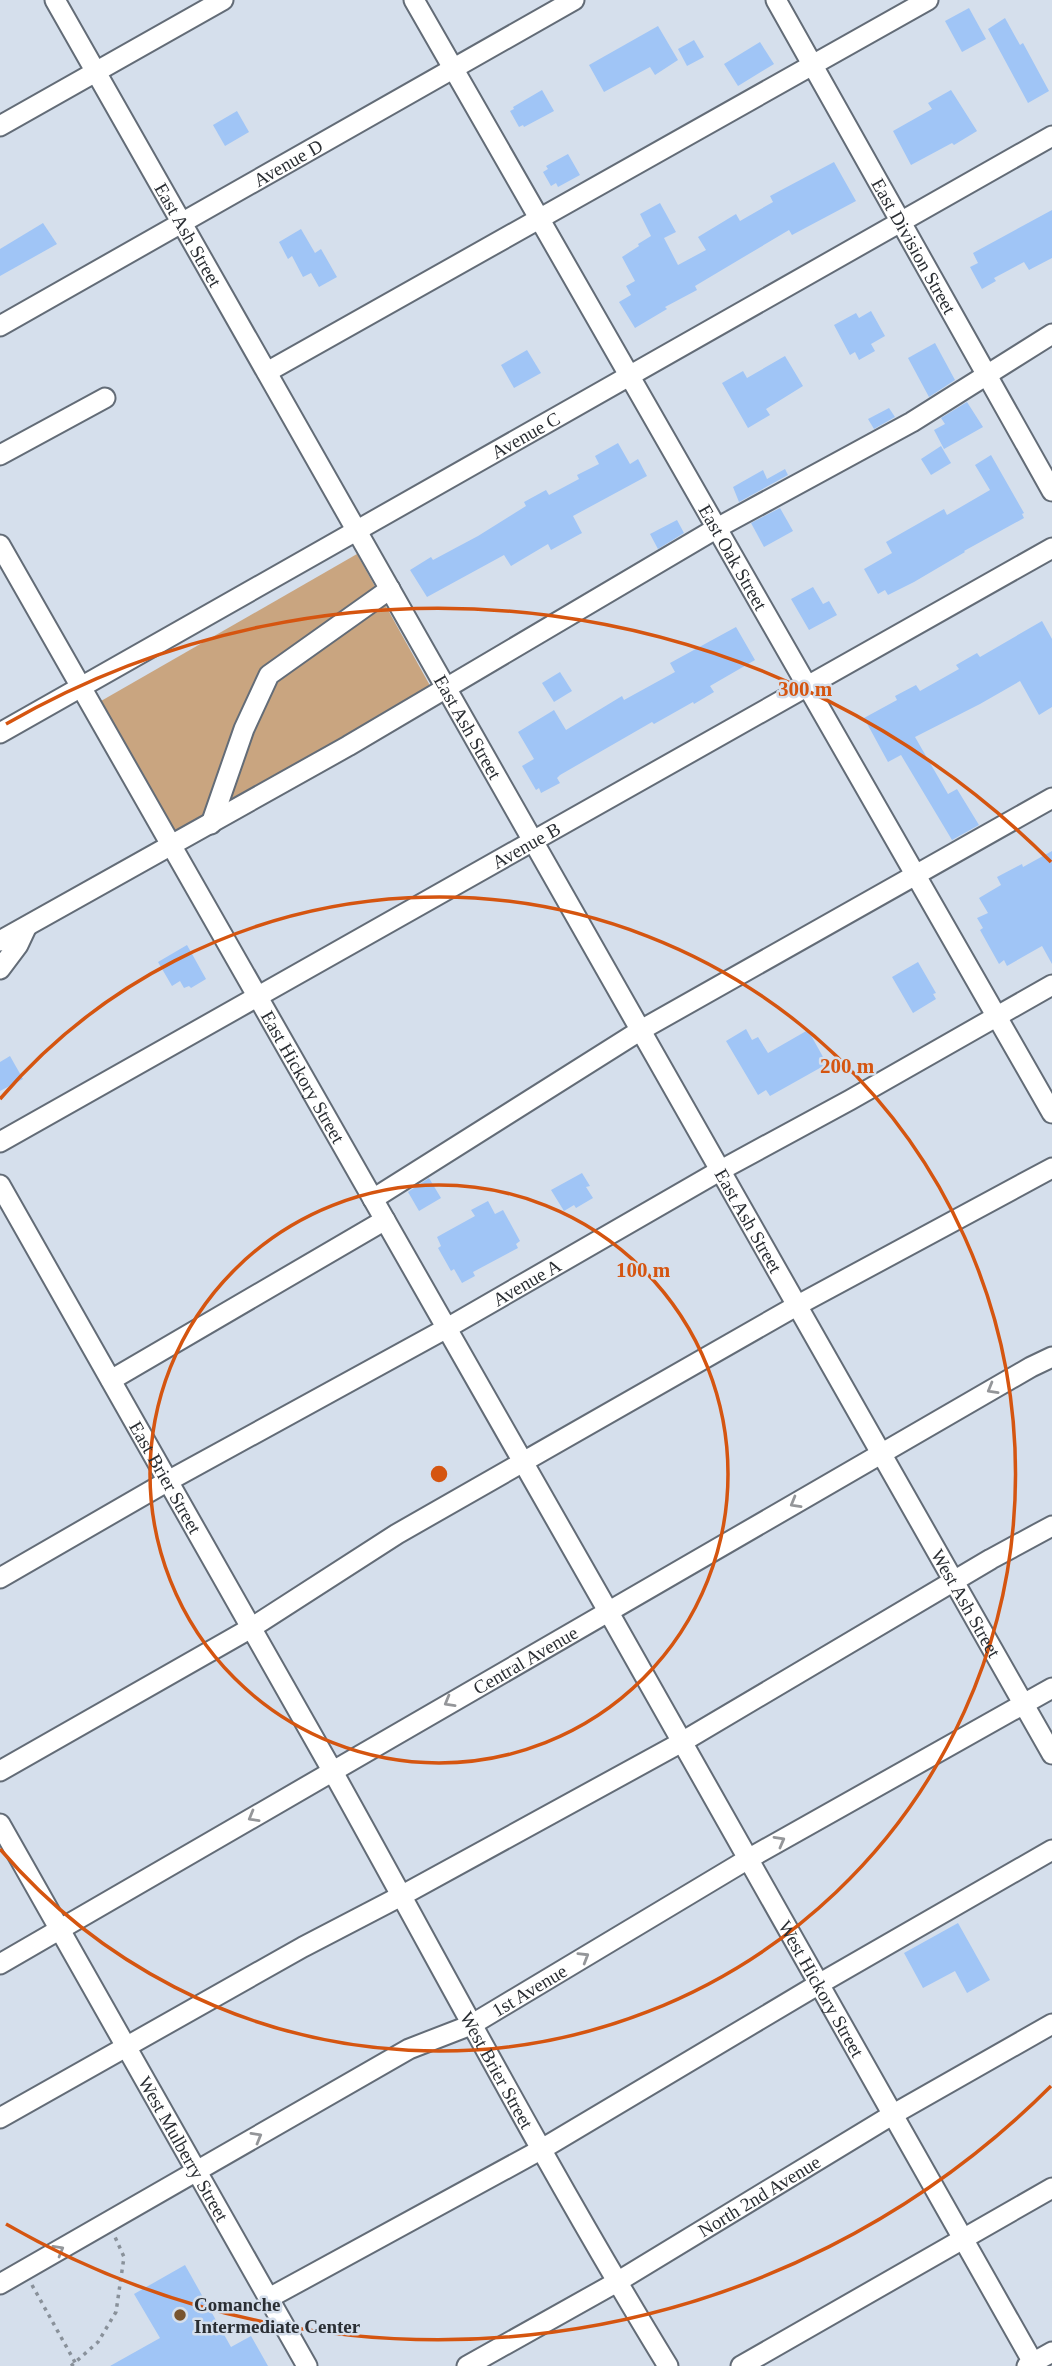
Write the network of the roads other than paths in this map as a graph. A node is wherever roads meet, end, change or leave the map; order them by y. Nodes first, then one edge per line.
1 (55, 0) edge
2 (223, 0) edge
3 (414, 0) edge
4 (574, 0) edge
5 (776, 0) edge
6 (928, 0) edge
7 (812, 64) junction
8 (454, 68) junction
9 (97, 72) junction
10 (0, 126) edge
11 (1052, 136) edge
12 (540, 219) junction
13 (901, 222) junction
14 (182, 223) junction
15 (0, 326) edge
16 (1052, 334) edge
17 (267, 372) junction
18 (987, 375) junction
19 (630, 376) junction
20 (105, 398) dead end
21 (0, 455) edge
22 (1052, 491) edge
23 (717, 528) junction
24 (357, 531) junction
25 (0, 545) edge
26 (1052, 548) edge
27 (390, 589) junction
28 (807, 686) junction
29 (81, 687) junction
30 (447, 689) junction
31 (0, 733) edge
32 (1052, 798) edge
33 (211, 824) junction
34 (534, 841) junction
35 (172, 846) junction
36 (916, 876) junction
37 (26, 928) junction
38 (0, 941) edge
39 (0, 969) edge
40 (1052, 985) edge
41 (258, 997) junction
42 (997, 1017) junction
43 (641, 1030) junction
44 (1052, 1113) edge
45 (0, 1142) edge
46 (1052, 1168) edge
47 (721, 1170) junction
48 (0, 1185) edge
49 (373, 1199) junction
50 (385, 1220) junction
51 (798, 1305) junction
52 (447, 1328) junction
53 (1052, 1357) edge
54 (111, 1380) junction
55 (882, 1453) junction
56 (523, 1462) junction
57 (168, 1481) junction
58 (1052, 1526) edge
59 (0, 1578) edge
60 (954, 1581) junction
61 (608, 1611) junction
62 (251, 1629) junction
63 (1052, 1688) edge
64 (1024, 1704) junction
65 (682, 1742) junction
66 (1052, 1754) edge
67 (0, 1771) edge
68 (332, 1771) junction
69 (0, 1824) edge
70 (1052, 1850) edge
71 (748, 1859) junction
72 (401, 1896) junction
73 (60, 1929) junction
74 (0, 1964) edge
75 (819, 1984) junction
76 (1052, 2024) edge
77 (471, 2025) junction
78 (127, 2046) junction
79 (892, 2115) junction
80 (0, 2118) edge
81 (542, 2149) junction
82 (197, 2171) junction
83 (1052, 2188) edge
84 (962, 2238) junction
85 (617, 2282) junction
86 (0, 2284) edge
87 (269, 2298) junction
88 (1052, 2352) edge
89 (1031, 2365) edge
90 (307, 2366) edge
91 (467, 2366) edge
92 (668, 2366) edge
93 (741, 2366) edge

1 - 9 street, East Ash Street
2 - 9 street
3 - 8 street, East Oak Street
4 - 8 street, Avenue D
5 - 7 street, East Division Street
6 - 7 street
7 - 12 street
7 - 13 street, East Division Street
8 - 12 street, East Oak Street
8 - 14 street, Avenue D
9 - 10 street
9 - 14 street, East Ash Street
11 - 13 street, Avenue C
12 - 17 street
12 - 19 street, East Oak Street
13 - 18 street, East Division Street
13 - 19 street, Avenue C
14 - 15 street, Avenue D
14 - 17 street, East Ash Street
16 - 18 street
17 - 24 street, East Ash Street
18 - 22 street, East Division Street
18 - 23 street
19 - 23 street, East Oak Street
19 - 24 street, Avenue C
20 - 21 street
23 - 28 street, East Oak Street
23 - 30 street
24 - 27 street, East Ash Street
24 - 29 street, Avenue C
25 - 29 street, East Hickory Street
26 - 28 street, Avenue B
27 - 30 street, East Ash Street
27 - 33 street
28 - 34 street, Avenue B
28 - 36 street, East Oak Street
29 - 31 street, Avenue C
29 - 35 street, East Hickory Street
30 - 33 street
30 - 34 street, East Ash Street
32 - 36 street
33 - 35 street
34 - 41 street, Avenue B
34 - 43 street, East Ash Street
35 - 37 street
35 - 41 street, East Hickory Street
36 - 42 street, East Oak Street
36 - 43 street
37 - 38 street
37 - 39 street
40 - 42 street, Avenue A
41 - 45 street, Avenue B
41 - 49 street, East Hickory Street
42 - 44 street, East Oak Street
42 - 47 street, Avenue A
43 - 47 street, East Ash Street
43 - 49 street
46 - 51 street
47 - 51 street, East Ash Street
47 - 52 street, Avenue A
48 - 54 street, East Brier Street
49 - 50 street, East Hickory Street
50 - 52 street, East Hickory Street
50 - 54 street
51 - 55 street, East Ash Street
51 - 56 street
52 - 56 street, East Hickory Street
52 - 57 street, Avenue A
53 -> 55 street, Central Avenue
54 - 57 street, East Brier Street
55 - 60 street, West Ash Street
55 -> 61 street, Central Avenue
56 - 61 street, East Hickory Street
56 - 62 street
57 - 59 street, Avenue A
57 - 62 street, East Brier Street
58 - 60 street
60 - 64 street, West Ash Street
60 - 65 street
61 - 65 street, West Hickory Street
61 -> 68 street, Central Avenue
62 - 67 street
62 - 68 street, East Brier Street
63 - 64 street, 1st Avenue
64 - 66 street, West Ash Street
71 -> 64 street, 1st Avenue
65 - 71 street, West Hickory Street
65 - 72 street
68 - 72 street, West Brier Street
68 -> 73 street, Central Avenue
69 - 73 street, West Mulberry Street
70 - 75 street
71 - 75 street, West Hickory Street
77 -> 71 street, 1st Avenue
72 - 77 street, West Brier Street
72 - 78 street
73 - 74 street, Central Avenue
73 - 78 street, West Mulberry Street
75 - 79 street, West Hickory Street
75 - 81 street
76 - 79 street, North 2nd Avenue
77 - 81 street, West Brier Street
82 -> 77 street, 1st Avenue
78 - 80 street
78 - 82 street, West Mulberry Street
79 - 84 street, West Hickory Street
79 - 85 street, North 2nd Avenue
81 - 85 street, West Brier Street
81 - 87 street
86 -> 82 street, 1st Avenue
82 - 87 street, West Mulberry Street
83 - 84 street
84 - 89 street, West Hickory Street
84 - 93 street
85 - 91 street, North 2nd Avenue
85 - 92 street, West Brier Street
87 - 90 street, West Mulberry Street
88 - 89 street

